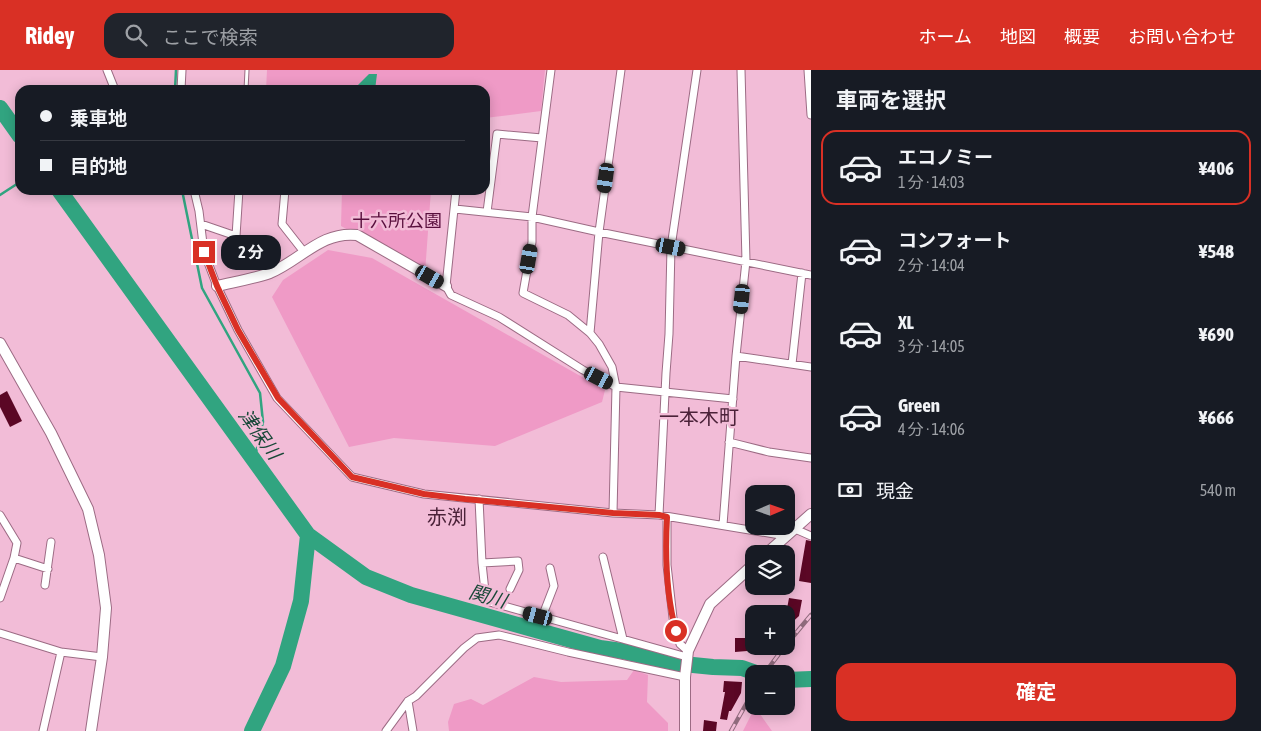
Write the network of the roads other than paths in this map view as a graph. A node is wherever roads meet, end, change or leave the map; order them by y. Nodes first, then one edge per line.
1 (106, 70) edge
2 (182, 70) edge
3 (247, 70) edge
4 (551, 70) edge
5 (621, 70) edge
6 (697, 70) edge
7 (740, 70) edge
8 (808, 70) edge
9 (113, 85) edge
10 (181, 85) edge
11 (246, 85) edge
12 (811, 115) edge
13 (542, 138) junction
14 (490, 189) edge
15 (195, 195) edge
16 (239, 195) edge
17 (285, 195) edge
18 (456, 195) edge
19 (489, 195) edge
20 (455, 209) junction
21 (487, 212) junction
22 (532, 217) junction
23 (201, 224) junction
24 (599, 232) junction
25 (671, 247) junction
26 (304, 252) junction
27 (746, 262) junction
28 (802, 273) junction
29 (811, 276) edge
30 (217, 286) junction
31 (446, 286) junction
32 (590, 334) junction
33 (0, 343) edge
34 (736, 356) junction
35 (792, 364) junction
36 (811, 367) edge
37 (616, 387) junction
38 (665, 393) junction
39 (733, 399) junction
40 (729, 442) junction
41 (811, 458) edge
42 (479, 499) junction
43 (613, 513) junction
44 (811, 514) edge
45 (0, 515) edge
46 (659, 515) junction
47 (667, 517) junction
48 (723, 525) junction
49 (795, 529) joint
50 (786, 536) joint
51 (811, 536) edge
52 (51, 542) dead end
53 (776, 545) edge
54 (603, 557) dead end
55 (14, 558) junction
56 (482, 563) junction
57 (550, 568) dead end
58 (48, 569) junction
59 (745, 572) edge
60 (46, 585) dead end
61 (510, 589) dead end
62 (0, 598) edge
63 (542, 617) junction
64 (0, 633) edge
65 (623, 640) junction
66 (61, 652) junction
67 (688, 654) junction
68 (102, 657) junction
69 (685, 677) junction
70 (408, 701) junction
71 (43, 731) edge
72 (91, 731) edge
73 (386, 731) edge
74 (413, 731) edge
75 (685, 731) edge

1 - 9 street
2 - 10 street
3 - 11 lane
4 - 13 street
5 - 24 street
6 - 25 street
7 - 27 street
8 - 12 street
13 - 14 street
13 - 22 street
15 - 23 street
16 - 23 street
17 - 26 street
18 - 20 street
19 - 21 street
20 - 21 street
20 - 31 street
21 - 22 street
22 - 24 street
22 - 32 street
23 - 30 street
24 - 25 street
24 - 32 street
25 - 27 street
25 - 38 street
26 - 30 street
26 - 31 street
27 - 28 street
27 - 34 street
28 - 29 street
28 - 35 street
30 - 42 street
31 - 37 street
32 - 37 street
33 - 68 street
34 - 35 street
34 - 39 street
35 - 36 street
37 - 38 street
37 - 43 street
38 - 39 street
38 - 46 street
39 - 40 street
40 - 41 street
40 - 48 street
42 - 43 street
42 - 56 street
43 - 46 street
44 - 49 street
45 - 55 street
46 - 47 street
47 - 48 street
47 - 67 street
48 - 50 street
49 - 51 street
50 - 53 street
52 - 58 street
54 - 65 street
55 - 58 street
55 - 62 street
56 - 61 street
56 - 63 street
57 - 63 street
58 - 60 street
59 - 67 street
63 - 65 street
64 - 66 street
65 - 67 street
66 - 68 street
66 - 71 street
67 - 69 street
68 - 72 street
69 - 70 street
69 - 75 street
70 - 73 street
70 - 74 street

